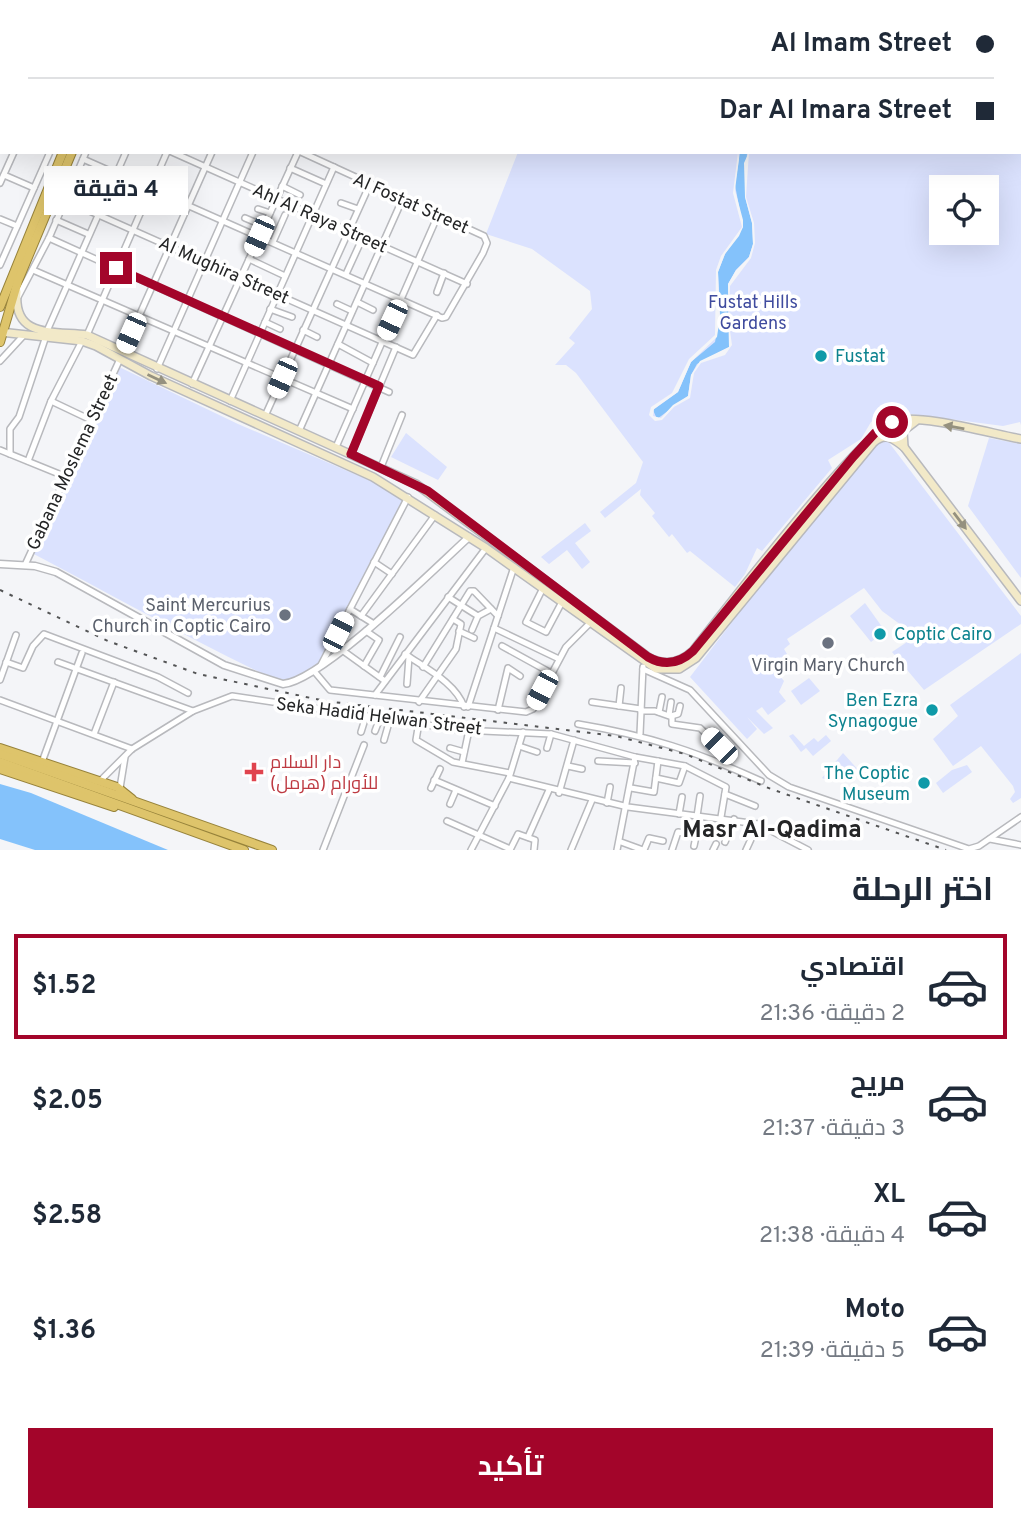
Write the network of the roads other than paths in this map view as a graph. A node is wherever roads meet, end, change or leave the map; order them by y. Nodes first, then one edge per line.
1 (13, 154) edge
2 (49, 154) edge
3 (62, 154) edge
4 (71, 154) edge
5 (85, 154) edge
6 (124, 154) edge
7 (168, 154) edge
8 (174, 154) edge
9 (211, 154) edge
10 (252, 154) edge
11 (302, 154) edge
12 (305, 154) edge
13 (324, 154) edge
14 (83, 159) junction
15 (321, 162) junction
16 (205, 167) junction
17 (334, 167) junction
18 (290, 169) junction
19 (116, 174) junction
20 (4, 175) junction
21 (239, 182) junction
22 (0, 183) edge
23 (326, 184) junction
24 (370, 184) junction
25 (282, 186) junction
26 (34, 188) junction
27 (151, 189) junction
28 (300, 195) dead end
29 (403, 198) junction
30 (276, 199) junction
31 (65, 200) junction
32 (123, 203) dead end
33 (341, 203) dead end
34 (188, 205) junction
35 (258, 209) dead end
36 (358, 209) junction
37 (141, 212) junction
38 (270, 213) junction
39 (97, 215) junction
40 (285, 215) dead end
41 (313, 215) junction
42 (438, 215) junction
43 (245, 218) dead end
44 (0, 219) edge
45 (57, 220) junction
46 (222, 220) junction
47 (17, 226) junction
48 (264, 226) junction
49 (133, 230) junction
50 (348, 231) junction
51 (91, 234) junction
52 (259, 236) junction
53 (363, 237) junction
54 (49, 238) junction
55 (273, 242) junction
56 (382, 246) junction
57 (170, 247) junction
58 (80, 252) junction
59 (296, 252) junction
60 (249, 259) junction
61 (204, 262) junction
62 (418, 262) junction
63 (0, 265) edge
64 (116, 268) junction
65 (332, 268) junction
66 (33, 270) junction
67 (444, 273) junction
68 (346, 274) junction
69 (285, 276) junction
70 (240, 278) junction
71 (66, 282) junction
72 (365, 282) junction
73 (467, 284) junction
74 (153, 285) junction
75 (437, 292) dead end
76 (277, 294) junction
77 (402, 298) junction
78 (5, 299) edge
79 (103, 299) junction
80 (187, 300) junction
81 (356, 302) junction
82 (337, 304) dead end
83 (271, 309) junction
84 (313, 310) junction
85 (373, 310) dead end
86 (352, 311) junction
87 (140, 315) junction
88 (223, 316) junction
89 (292, 317) dead end
90 (440, 317) junction
91 (265, 322) junction
92 (346, 325) junction
93 (280, 329) dead end
94 (174, 330) junction
95 (303, 330) junction
96 (47, 333) junction
97 (260, 333) junction
98 (25, 334) junction
99 (1, 335) edge
100 (317, 337) dead end
101 (84, 338) junction
102 (382, 341) junction
103 (338, 344) junction
104 (209, 345) junction
105 (396, 347) junction
106 (295, 349) junction
107 (122, 355) junction
108 (0, 361) edge
109 (247, 362) junction
110 (373, 363) junction
111 (329, 364) junction
112 (157, 369) junction
113 (282, 378) junction
114 (366, 380) junction
115 (191, 384) junction
116 (379, 386) junction
117 (389, 392) dead end
118 (316, 393) junction
119 (51, 401) junction
120 (230, 401) junction
121 (353, 409) junction
122 (402, 415) dead end
123 (265, 416) junction
124 (91, 420) junction
125 (919, 420) junction
126 (299, 431) junction
127 (883, 433) junction
128 (1021, 439) edge
129 (336, 447) junction
130 (904, 447) junction
131 (0, 450) edge
132 (9, 454) junction
133 (351, 454) junction
134 (27, 461) junction
135 (381, 467) junction
136 (65, 476) junction
137 (423, 488) junction
138 (411, 499) junction
139 (435, 515) junction
140 (468, 537) junction
141 (486, 548) junction
142 (374, 562) junction
143 (0, 564) edge
144 (25, 565) junction
145 (514, 567) junction
146 (537, 571) junction
147 (392, 574) junction
148 (531, 579) junction
149 (543, 588) junction
150 (448, 597) junction
151 (1021, 601) edge
152 (562, 602) junction
153 (461, 605) junction
154 (350, 609) junction
155 (491, 609) junction
156 (361, 616) junction
157 (478, 616) junction
158 (498, 616) junction
159 (453, 619) junction
160 (590, 622) junction
161 (374, 624) junction
162 (494, 628) junction
163 (472, 630) dead end
164 (366, 631) junction
165 (459, 631) junction
166 (16, 635) dead end
167 (400, 637) dead end
168 (474, 638) dead end
169 (502, 646) dead end
170 (342, 650) junction
171 (82, 653) dead end
172 (407, 655) junction
173 (559, 659) junction
174 (6, 662) junction
175 (58, 662) dead end
176 (645, 663) junction
177 (321, 665) junction
178 (364, 666) junction
179 (423, 667) junction
180 (76, 669) junction
181 (314, 671) junction
182 (551, 673) junction
183 (520, 676) dead end
184 (436, 677) junction
185 (382, 679) junction
186 (0, 680) edge
187 (114, 682) junction
188 (407, 684) dead end
189 (621, 688) dead end
190 (188, 693) dead end
191 (375, 695) junction
192 (662, 697) dead end
193 (0, 700) edge
194 (419, 702) junction
195 (592, 702) dead end
196 (671, 702) dead end
197 (619, 706) junction
198 (680, 706) dead end
199 (466, 707) junction
200 (498, 710) junction
201 (641, 710) junction
202 (193, 711) junction
203 (659, 712) junction
204 (366, 716) junction
205 (670, 716) junction
206 (380, 718) junction
207 (390, 719) junction
208 (57, 720) junction
209 (419, 722) junction
210 (578, 724) dead end
211 (469, 730) junction
212 (375, 731) dead end
213 (361, 732) dead end
214 (523, 732) junction
215 (94, 734) junction
216 (551, 734) junction
217 (640, 734) junction
218 (384, 740) dead end
219 (574, 740) junction
220 (364, 744) dead end
221 (519, 746) junction
222 (719, 746) dead end
223 (0, 748) edge
224 (450, 748) dead end
225 (547, 748) dead end
226 (132, 749) junction
227 (464, 752) junction
228 (537, 752) dead end
229 (0, 754) edge
230 (125, 757) junction
231 (635, 760) junction
232 (598, 761) dead end
233 (658, 761) junction
234 (0, 762) edge
235 (42, 762) junction
236 (462, 763) junction
237 (568, 766) junction
238 (685, 766) junction
239 (0, 769) edge
240 (440, 769) dead end
241 (582, 769) dead end
242 (509, 776) junction
243 (656, 778) junction
244 (434, 780) junction
245 (761, 780) dead end
246 (100, 781) junction
247 (610, 787) dead end
248 (120, 788) junction
249 (431, 788) dead end
250 (631, 788) junction
251 (456, 790) junction
252 (549, 790) junction
253 (726, 791) junction
254 (559, 793) junction
255 (701, 796) dead end
256 (682, 797) dead end
257 (592, 800) junction
258 (607, 803) junction
259 (450, 804) dead end
260 (495, 806) junction
261 (755, 806) dead end
262 (628, 807) junction
263 (139, 808) junction
264 (679, 814) junction
265 (697, 816) junction
266 (722, 817) junction
267 (1021, 817) edge
268 (734, 820) junction
269 (447, 821) dead end
270 (758, 824) junction
271 (698, 827) dead end
272 (696, 835) junction
273 (479, 836) junction
274 (528, 837) junction
275 (990, 839) junction
276 (663, 841) dead end
277 (621, 842) junction
278 (725, 842) dead end
279 (1021, 845) edge
280 (694, 846) dead end
281 (1010, 847) edge
282 (966, 848) edge
283 (244, 850) edge
284 (272, 850) edge
285 (323, 850) edge
286 (471, 850) edge
287 (510, 850) edge
288 (534, 850) edge
289 (571, 850) edge
290 (617, 850) edge
291 (643, 850) edge
292 (671, 850) edge
293 (746, 850) edge
294 (807, 850) edge

1 - 20 street
2 - 26 street
3 - 78 highway
4 - 78 highway
5 - 14 street
6 - 19 street
7 - 27 street
8 - 16 street, Ahl Al Raya Street
9 - 16 street, Gabana Moslema Street
10 - 21 street
11 - 18 street
12 - 15 street, Al Fostat Street
13 - 15 street
14 - 19 street
14 - 31 street
15 - 17 street, Al Fostat Street
16 - 21 street, Ahl Al Raya Street
16 - 34 street, Gabana Moslema Street
17 - 23 street
17 - 24 street, Al Fostat Street
18 - 23 street
18 - 25 street
19 - 27 street
19 - 39 street
20 - 22 street
20 - 26 street
21 - 30 street, Ahl Al Raya Street
21 - 46 street
23 - 41 street
24 - 29 street, Al Fostat Street
24 - 36 street
25 - 28 street
25 - 30 street
26 - 47 street
27 - 34 street
27 - 37 street
29 - 42 street, Al Fostat Street
29 - 56 street
30 - 38 street
30 - 41 street, Ahl Al Raya Street
31 - 39 street, Al Mughira Street
31 - 45 street
32 - 37 street
33 - 36 street
34 - 46 street
34 - 57 street, Gabana Moslema Street
35 - 38 street
36 - 50 street
37 - 49 street
38 - 48 street
39 - 49 street, Al Mughira Street
39 - 51 street
40 - 55 street
41 - 50 street, Ahl Al Raya Street
41 - 59 street
42 - 62 street
42 - 73 street, Al Fostat Street
43 - 48 street
44 - 47 street
45 - 51 street
45 - 54 street
46 - 52 street
46 - 61 street
47 - 63 street
48 - 52 street
49 - 57 street, Al Mughira Street
49 - 64 street
50 - 53 street, Ahl Al Raya Street
50 - 65 street
51 - 58 street
52 - 55 street
52 - 60 street
53 - 56 street, Ahl Al Raya Street
53 - 68 street
54 - 58 street
54 - 66 street
55 - 59 street
56 - 62 street, Ahl Al Raya Street
56 - 72 street
57 - 61 street, Al Mughira Street
57 - 74 street, Gabana Moslema Street
58 - 64 street
58 - 71 street
59 - 65 street
59 - 69 street
60 - 69 street
60 - 70 street
61 - 70 street, Al Mughira Street
61 - 80 street
62 - 67 street, Ahl Al Raya Street
62 - 77 street
64 - 74 street
64 - 79 street
65 - 68 street
65 - 84 street
66 - 71 street
66 - 78 street
67 - 73 street, Ahl Al Raya Street
67 - 75 street
68 - 72 street
69 - 76 street
70 - 76 street, Al Mughira Street
70 - 88 street
71 - 79 street
71 - 96 street
72 - 77 street
72 - 81 street
73 - 90 street
74 - 80 street
74 - 87 street, Gabana Moslema Street
76 - 83 street
76 - 84 street, Al Mughira Street
77 - 90 street
77 - 102 street
78 - 96 main road
78 - 99 highway
79 - 87 street
79 - 101 street
80 - 88 street
80 - 94 street
81 - 85 street
81 - 86 street
82 - 86 street
83 - 89 street
83 - 91 street
84 - 92 street, Al Mughira Street
84 - 95 street
86 - 92 street
87 - 94 street
87 - 107 street, Gabana Moslema Street
88 - 97 street
88 - 104 street
90 - 105 street
91 - 93 street
91 - 97 street
92 - 102 street, Al Mughira Street
92 - 103 street
94 - 104 street
94 - 112 street
95 - 100 street
95 - 106 street
96 - 98 main road
96 - 101 main road
96 - 132 street
97 - 106 street
97 - 109 street
98 - 99 main road
98 - 108 street
101 - 107 main road
101 - 119 street
102 - 105 street, Al Mughira Street
102 - 110 street
103 - 110 street
103 - 111 street
104 - 109 street
104 - 115 street
105 - 116 street
106 - 111 street
106 - 113 street
107 - 112 main road
107 - 124 street, Gabana Moslema Street
107 -> 138 main road
109 - 113 street
109 - 120 street
110 - 114 street
111 - 114 street
111 - 118 street
112 - 115 main road
113 - 118 street
113 - 123 street
114 - 116 street
114 - 121 street
115 - 120 main road
116 - 117 street
116 - 133 street
118 - 121 street
118 - 126 street
119 - 124 street
119 - 134 street
120 - 123 main road
121 - 129 street
122 - 135 street
123 - 126 main road
124 - 136 street, Gabana Moslema Street
125 - 127 main road
128 -> 125 main road
125 - 130 main road
126 - 129 main road
127 - 130 main road
127 - 176 main road
129 - 133 main road
130 -> 151 main road
131 - 132 street
132 - 134 street
133 - 135 main road
134 - 136 street
135 - 137 main road
136 - 144 street, Gabana Moslema Street
137 - 138 main road
137 - 146 main road
138 - 139 main road
138 - 142 street
139 - 140 main road
139 - 147 street
140 - 141 main road
140 - 161 street
141 - 145 main road
141 - 150 street
142 - 147 street
142 - 154 street
143 - 144 street
144 - 181 street
145 - 148 main road
145 - 158 street
146 - 148 main road
146 - 176 main road
147 - 156 street
148 - 149 main road
149 - 152 main road
149 - 152 street
150 - 153 street
150 - 172 street
152 - 160 main road
153 - 155 street
153 - 157 street
153 - 159 street
154 - 156 street
154 - 177 street
155 - 157 street
155 - 158 street
156 - 161 street
157 - 163 street
158 - 162 street
159 - 165 street
159 - 179 street
160 - 173 street
160 - 176 main road
161 - 164 street
162 - 173 street
162 - 199 street
164 - 170 street
164 - 178 street
165 - 168 street
165 - 184 street
166 - 174 street
167 - 185 street
169 - 182 street
170 - 177 street
170 - 178 street
171 - 180 street
172 - 179 street
172 - 185 street
172 - 188 street
173 - 182 street
174 - 186 street
174 - 190 street
175 - 180 street
176 - 201 street
176 - 282 street
177 - 181 street
178 - 185 street
179 - 184 street
180 - 187 street
180 - 208 street
181 - 191 street, Seka Hadid Helwan Street
182 - 200 street, Seka Hadid Helwan Street
183 - 200 street
184 - 194 street
184 - 199 street
185 - 191 street
187 - 202 street
187 - 215 street
189 - 197 street
191 - 194 street, Seka Hadid Helwan Street
192 - 203 street
193 - 208 street
194 - 199 street, Seka Hadid Helwan Street
195 - 197 street
196 - 205 street
197 - 201 street
198 - 205 street
199 - 200 street, Seka Hadid Helwan Street
201 - 203 street
201 - 217 street
202 - 204 street, Seka Hadid Helwan Street
202 - 226 street, Seka Hadid Helwan Street
203 - 205 street
204 - 206 street, Seka Hadid Helwan Street
204 - 213 street
205 - 222 street
206 - 207 street, Seka Hadid Helwan Street
206 - 212 street
207 - 209 street, Seka Hadid Helwan Street
207 - 218 street
208 - 215 street
208 - 235 street
209 - 211 street, Seka Hadid Helwan Street
209 - 236 street
210 - 217 street
211 - 214 street, Seka Hadid Helwan Street
211 - 227 street
214 - 216 street, Seka Hadid Helwan Street
214 - 221 street
215 - 226 street
216 - 219 street, Seka Hadid Helwan Street
216 - 225 street
217 - 245 street
219 - 231 street, Seka Hadid Helwan Street
219 - 237 street
220 - 285 street
221 - 228 street
221 - 242 street
223 - 235 highway
224 - 227 street
226 - 230 street, Seka Hadid Helwan Street
227 - 236 street
229 - 263 highway
230 - 246 street, Seka Hadid Helwan Street
230 - 248 street
231 - 232 street
231 - 233 street, Seka Hadid Helwan Street
231 - 250 street
233 - 238 street, Seka Hadid Helwan Street
233 - 243 street
234 - 263 highway
235 - 246 highway
236 - 242 street
237 - 241 street
237 - 254 street
238 - 243 street
238 - 253 street, Seka Hadid Helwan Street
239 - 263 highway
240 - 244 street
242 - 252 street
242 - 260 street
243 - 250 street
244 - 249 street
244 - 251 street
246 - 248 highway
247 - 258 street
248 - 263 highway
250 - 262 street
251 - 259 street
251 - 260 street
252 - 254 street
252 - 274 street
253 - 261 street, Seka Hadid Helwan Street
253 - 266 street
254 - 257 street
255 - 265 street
256 - 264 street
257 - 258 street
257 - 289 street
258 - 262 street
260 - 273 street
262 - 264 street
262 - 277 street
263 - 283 highway
263 - 284 highway
264 - 265 street
265 - 266 street
266 - 268 street
267 - 275 street
268 - 270 street
268 - 278 street
269 - 273 street
270 - 293 street
270 - 294 street
271 - 272 street
272 - 280 street
272 - 292 street
273 - 286 street
273 - 287 street
274 - 287 street
274 - 288 street
275 - 281 street
275 - 282 street
276 - 291 street
277 - 290 street
277 - 291 street
279 - 281 street

